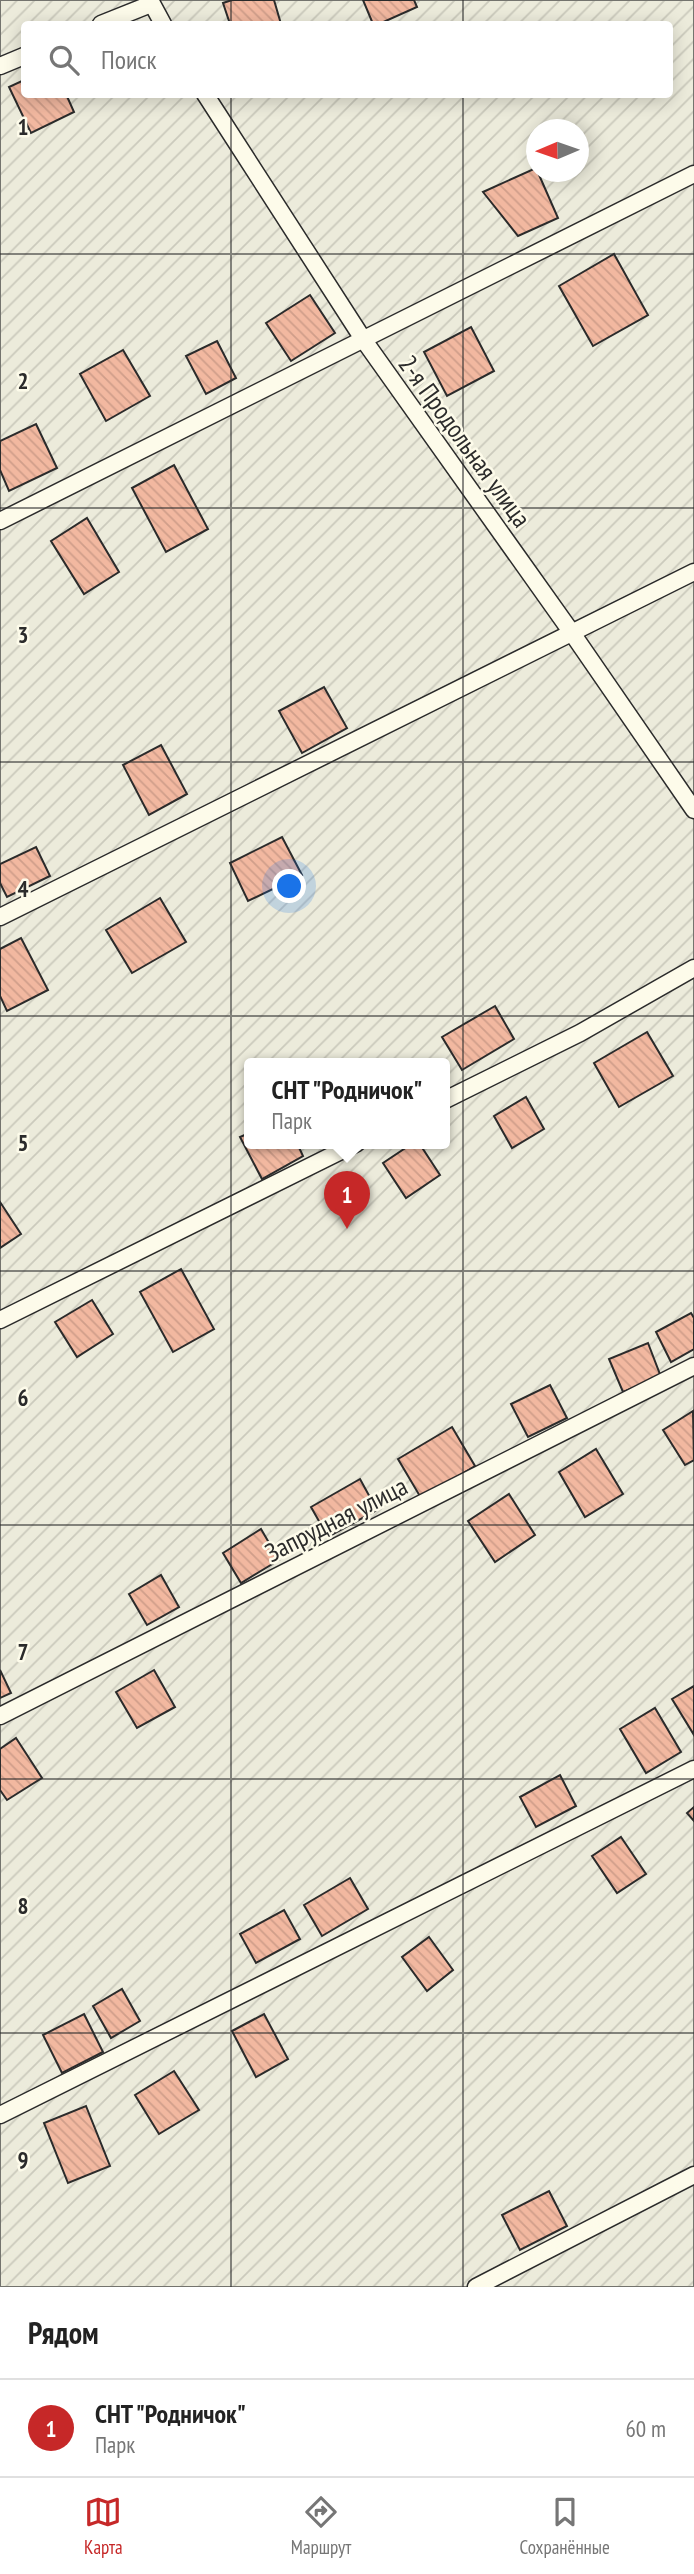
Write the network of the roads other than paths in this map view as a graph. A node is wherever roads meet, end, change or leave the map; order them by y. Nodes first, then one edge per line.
1 (150, 2) edge
2 (108, 21) edge
3 (161, 21) edge
4 (21, 57) edge
5 (0, 66) edge
6 (208, 98) edge
7 (694, 174) edge
8 (363, 339) junction
9 (0, 520) edge
10 (694, 572) edge
11 (572, 633) junction
12 (694, 810) edge
13 (0, 917) edge
14 (694, 968) edge
15 (450, 1098) edge
16 (345, 1149) edge
17 (0, 1321) edge
18 (694, 1366) edge
19 (0, 1716) edge
20 (694, 1769) edge
21 (0, 2115) edge
22 (694, 2175) edge
23 (476, 2287) edge

1 - 2 lane
1 - 3 lane
4 - 5 lane
6 - 8 lane, 2-я Продольная улица
7 - 8 lane
8 - 9 lane
8 - 11 lane, 2-я Продольная улица
10 - 11 lane
11 - 12 lane, 2-я Продольная улица
11 - 13 lane
14 - 15 lane
16 - 17 lane
18 - 19 lane, Запрудная улица
20 - 21 lane
22 - 23 lane

